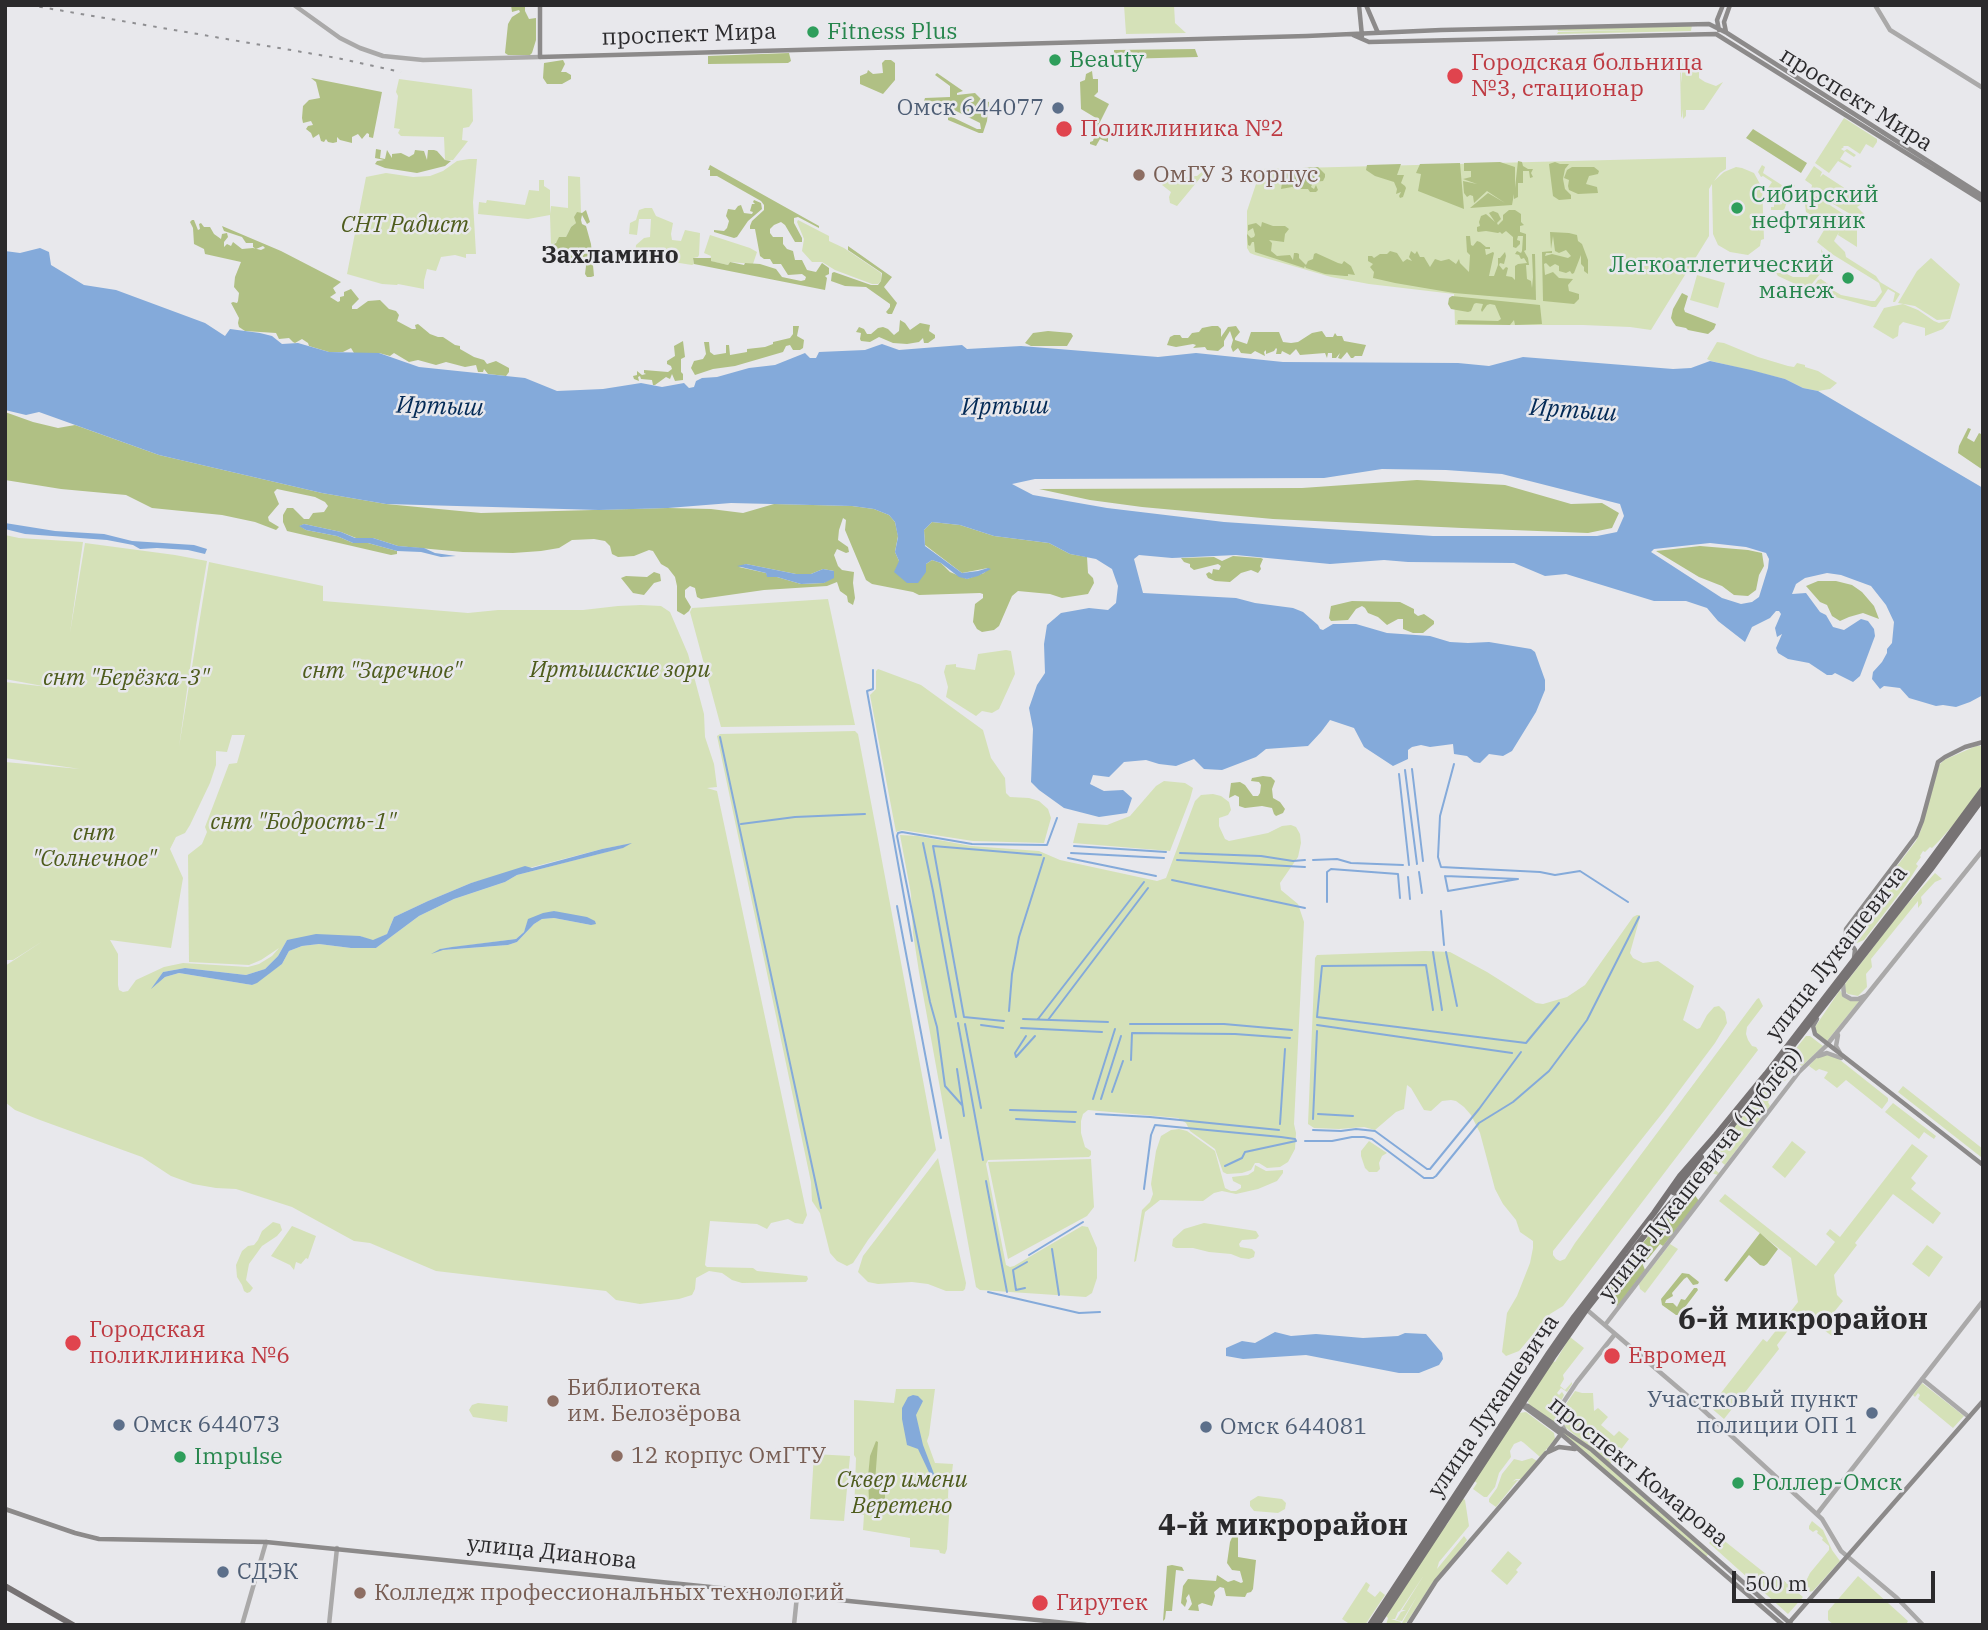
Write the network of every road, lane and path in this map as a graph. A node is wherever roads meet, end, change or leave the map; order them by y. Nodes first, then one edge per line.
1 (294, 5) edge
2 (540, 5) edge
3 (1359, 5) edge
4 (1366, 5) edge
5 (1723, 5) edge
6 (1730, 5) edge
7 (1875, 5) edge
8 (1717, 20) junction
9 (1724, 22) junction
10 (1709, 24) junction
11 (1555, 27) junction
12 (1509, 28) junction
13 (1718, 28) junction
14 (1387, 32) junction
15 (1378, 33) junction
16 (1709, 33) junction
17 (1362, 34) junction
18 (1352, 35) junction
19 (1725, 35) junction
20 (1555, 37) junction
21 (1508, 38) junction
22 (1364, 40) junction
23 (1388, 41) junction
24 (1372, 42) junction
25 (540, 57) junction
26 (1983, 88) edge
27 (1983, 199) edge
28 (1983, 742) edge
29 (1983, 789) edge
30 (1983, 798) edge
31 (1983, 850) edge
32 (1868, 942) junction
33 (1853, 945) junction
34 (1854, 959) junction
35 (1847, 977) junction
36 (1868, 994) junction
37 (1826, 1003) junction
38 (1842, 1027) junction
39 (1797, 1040) junction
40 (1827, 1045) junction
41 (1841, 1056) junction
42 (1811, 1059) junction
43 (1718, 1137) junction
44 (1983, 1167) edge
45 (1657, 1215) junction
46 (1983, 1301) edge
47 (1584, 1308) junction
48 (1605, 1325) junction
49 (1615, 1334) junction
50 (1922, 1379) junction
51 (1983, 1401) edge
52 (1520, 1403) junction
53 (1969, 1417) junction
54 (1559, 1419) junction
55 (1555, 1425) junction
56 (1563, 1433) junction
57 (1579, 1450) junction
58 (1592, 1450) junction
59 (1546, 1454) junction
60 (1586, 1457) junction
61 (5, 1509) edge
62 (1816, 1514) junction
63 (1683, 1529) junction
64 (1678, 1535) junction
65 (266, 1542) junction
66 (337, 1548) junction
67 (1712, 1553) junction
68 (1848, 1556) junction
69 (1706, 1560) junction
70 (5, 1586) edge
71 (797, 1596) junction
72 (1788, 1624) edge
73 (73, 1625) edge
74 (242, 1625) edge
75 (329, 1625) edge
76 (793, 1625) edge
77 (1086, 1625) edge
78 (1370, 1625) edge
79 (1377, 1625) edge
80 (1408, 1625) edge
81 (1923, 1625) edge

1 - 25 street, проспект Мира
2 - 25 main road
3 - 17 main road
4 - 15 main road
5 - 8 main road
6 - 9 main road
7 - 26 street
8 - 10 main road
8 - 13 main road
9 - 13 main road, проспект Мира
9 - 19 main road
10 - 11 main road, проспект Мира
10 - 13 main road, проспект Мира
11 - 12 main road, проспект Мира
11 - 20 main road
12 - 14 main road, проспект Мира
12 - 21 main road
13 - 16 main road, проспект Мира
13 - 19 main road, проспект Мира
14 - 15 main road, проспект Мира
14 - 23 main road
15 - 17 main road, проспект Мира
15 - 24 main road
16 - 19 main road, проспект Мира
16 - 20 main road, проспект Мира
17 - 18 main road, проспект Мира
17 - 22 main road
18 - 22 main road, проспект Мира
18 - 25 main road, проспект Мира
19 - 27 main road, проспект Мира
20 - 21 main road, проспект Мира
21 - 23 main road, проспект Мира
22 - 24 main road, проспект Мира
23 - 24 main road, проспект Мира
28 - 33 main road
29 - 32 main road, улица Лукашевича
30 - 35 main road, улица Лукашевича
31 - 36 street, улица Лукашевича (дублёр)
32 - 33 main road
32 - 34 main road, улица Лукашевича
33 - 34 main road
34 - 43 main road, улица Лукашевича
35 - 36 street
35 - 37 main road, улица Лукашевича
36 - 38 street, улица Лукашевича (дублёр)
37 - 39 main road, улица Лукашевича
37 - 40 main road
38 - 40 street, улица Лукашевича (дублёр)
38 - 41 street
39 - 40 main road
39 - 43 main road, улица Лукашевича
40 - 41 main road
40 - 42 street, улица Лукашевича (дублёр)
41 - 42 street
41 - 44 main road
42 - 48 street, улица Лукашевича (дублёр)
43 - 45 main road, улица Лукашевича
43 - 45 main road, улица Лукашевича
45 - 47 main road, улица Лукашевича
46 - 50 street
47 - 48 street
47 - 52 main road, улица Лукашевича
48 - 49 street
49 - 54 street, улица Лукашевича (дублёр)
49 - 62 street
50 - 53 street
50 - 62 street
51 - 53 main road
52 - 55 main road, проспект Комарова
52 - 56 main road, проспект Комарова
52 - 78 main road, улица Лукашевича
52 - 79 main road, улица Лукашевича
53 - 68 main road
54 - 55 street
54 - 56 street
55 - 56 main road, проспект Комарова
56 - 57 main road, проспект Комарова
56 - 58 main road, проспект Комарова
56 - 59 main road
57 - 59 main road
57 - 60 main road, проспект Комарова
58 - 60 main road
58 - 63 main road, проспект Комарова
59 - 80 main road
60 - 64 main road, проспект Комарова
61 - 65 main road, улица Дианова
62 - 68 street
63 - 64 main road
63 - 67 main road, проспект Комарова
64 - 69 main road, проспект Комарова
65 - 66 main road, улица Дианова
65 - 74 street
66 - 71 main road, улица Дианова
66 - 75 street
67 - 69 main road
67 - 72 main road, проспект Комарова
68 - 72 main road
68 - 81 street
69 - 72 main road, проспект Комарова
70 - 73 main road
71 - 76 street
71 - 77 main road, улица Дианова

